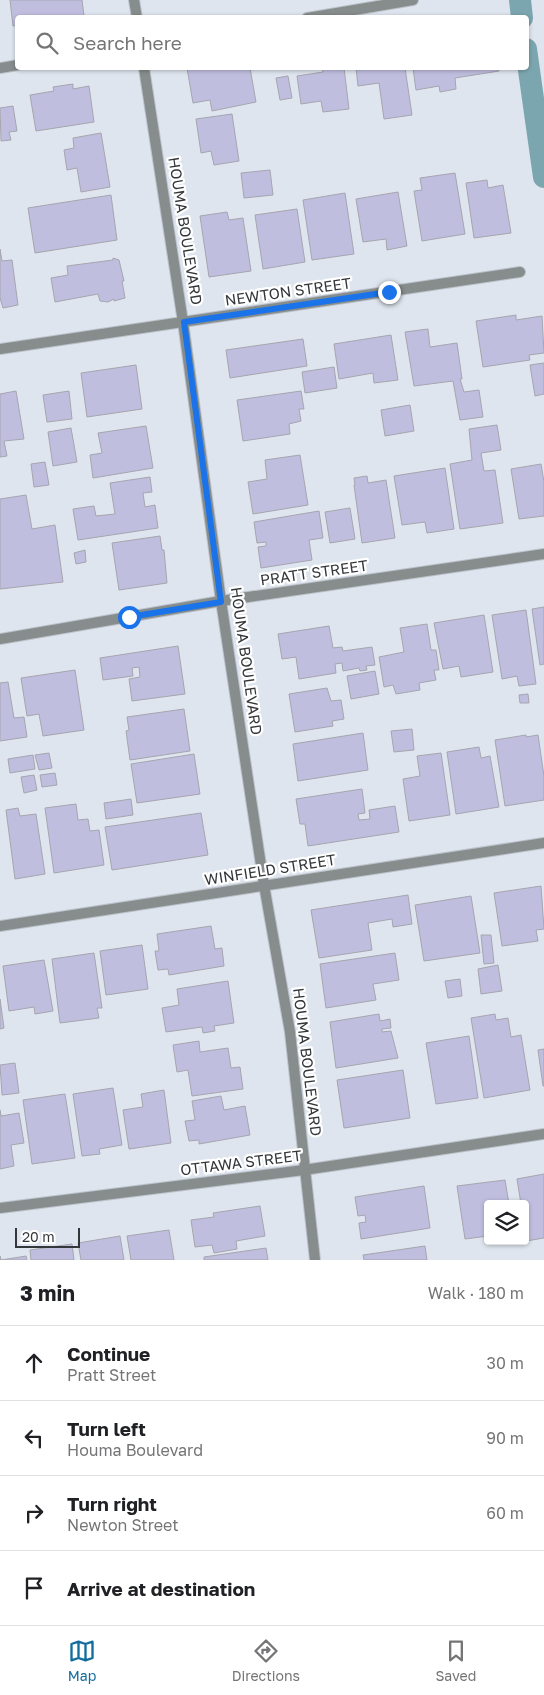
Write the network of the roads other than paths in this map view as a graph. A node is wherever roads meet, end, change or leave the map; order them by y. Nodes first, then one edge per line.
1 (134, 0) edge
2 (413, 0) edge
3 (136, 15) edge
4 (325, 15) edge
5 (15, 66) edge
6 (0, 68) edge
7 (144, 70) edge
8 (520, 272) dead end
9 (184, 322) junction
10 (0, 349) edge
11 (544, 554) edge
12 (221, 602) junction
13 (0, 639) edge
14 (544, 843) edge
15 (264, 885) junction
16 (0, 926) edge
17 (544, 1134) edge
18 (304, 1170) junction
19 (0, 1208) edge
20 (315, 1260) edge

1 - 3 street
2 - 4 street
5 - 6 street
7 - 9 street, HOUMA BOULEVARD
8 - 9 street, NEWTON STREET
9 - 10 street, NEWTON STREET
9 - 12 street, HOUMA BOULEVARD
11 - 12 street, PRATT STREET
12 - 13 street, PRATT STREET
12 - 15 street, HOUMA BOULEVARD
14 - 15 street, WINFIELD STREET
15 - 16 street, WINFIELD STREET
15 - 18 street, HOUMA BOULEVARD
17 - 18 street, OTTAWA STREET
18 - 19 street, OTTAWA STREET
18 - 20 street, HOUMA BOULEVARD

